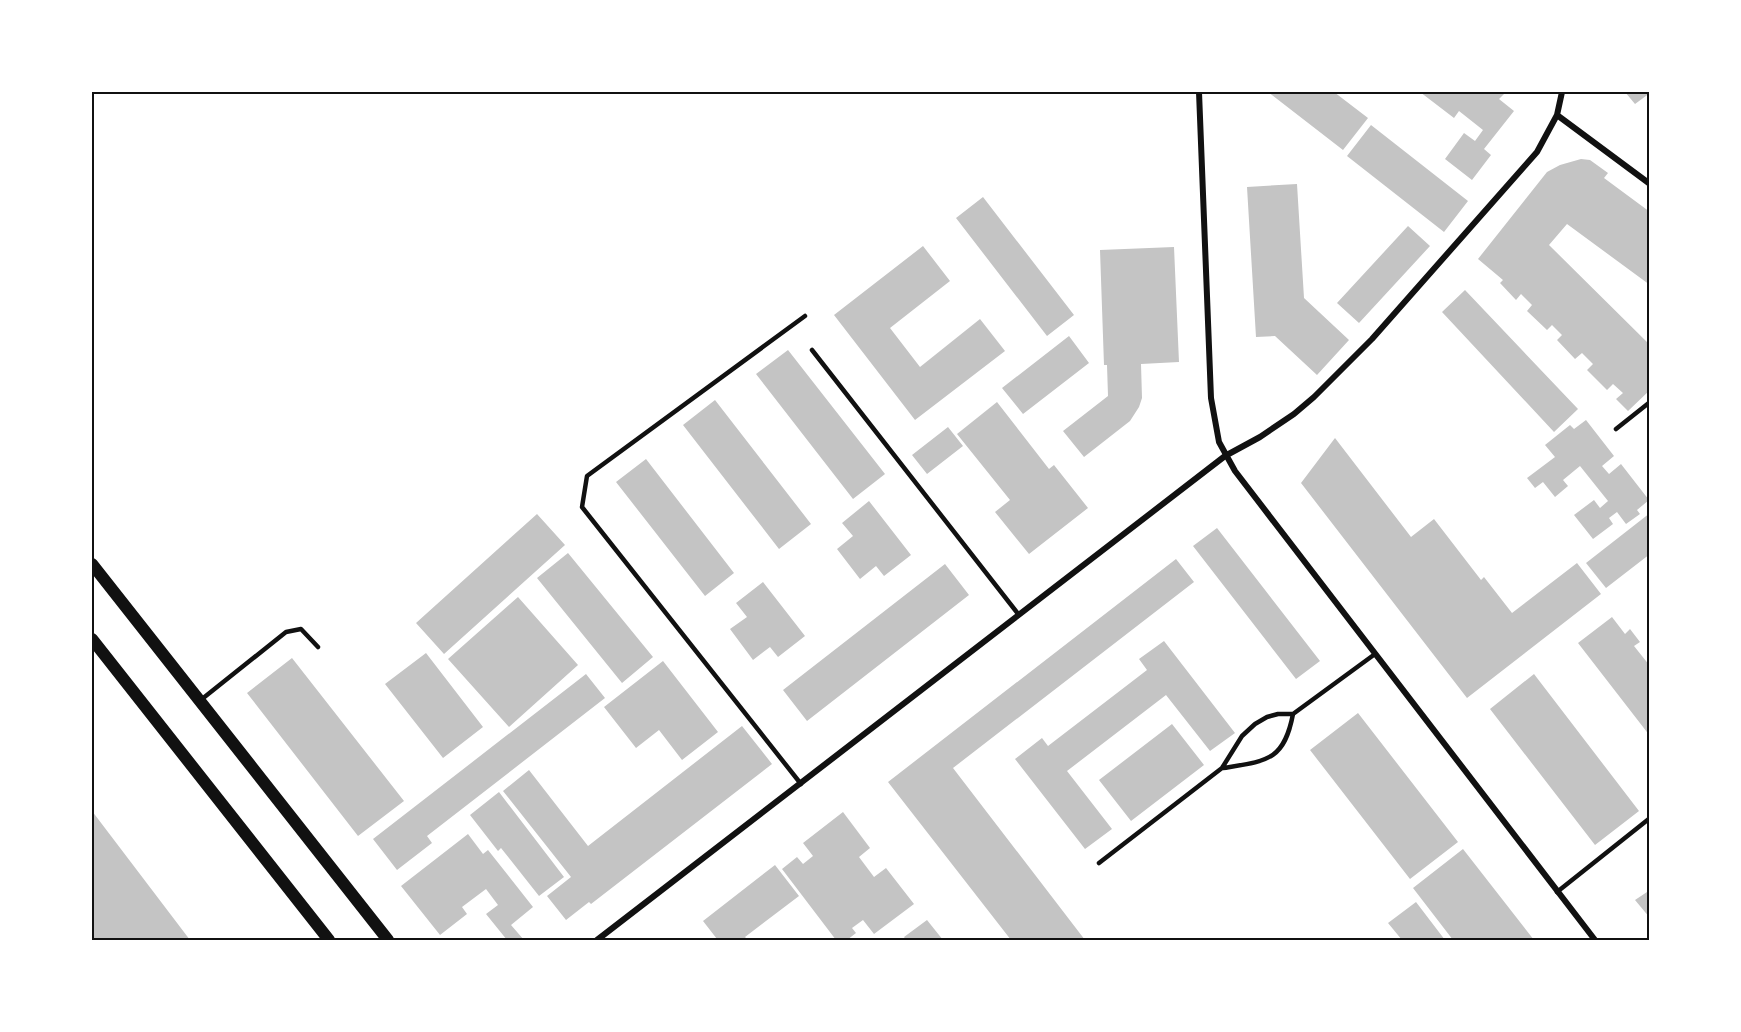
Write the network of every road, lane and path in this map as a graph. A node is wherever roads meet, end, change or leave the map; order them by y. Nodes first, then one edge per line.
1 (1199, 92) edge
2 (1562, 92) edge
3 (1557, 115) junction
4 (1650, 184) edge
5 (805, 316) dead end
6 (812, 350) dead end
7 (1650, 402) edge
8 (1616, 429) dead end
9 (1225, 456) junction
10 (92, 564) edge
11 (1020, 615) junction
12 (92, 639) edge
13 (318, 646) dead end
14 (1375, 654) junction
15 (200, 701) junction
16 (1293, 714) junction
17 (1222, 768) junction
18 (801, 784) junction
19 (1650, 818) edge
20 (1099, 863) dead end
21 (1557, 892) junction
22 (329, 940) edge
23 (388, 940) edge
24 (597, 940) edge
25 (1595, 940) edge

1 - 9 street
2 - 3 street
3 - 4 street
3 - 9 street
5 - 18 lane
6 - 11 lane
7 - 8 lane
9 - 11 street
9 - 14 street
10 - 15 main road
11 - 18 street
12 - 22 main road
13 - 15 lane
14 - 16 lane
14 - 21 street
15 - 23 main road
16 - 17 lane
16 - 17 lane
17 - 20 lane
18 - 24 street
19 - 21 lane
21 - 25 street

